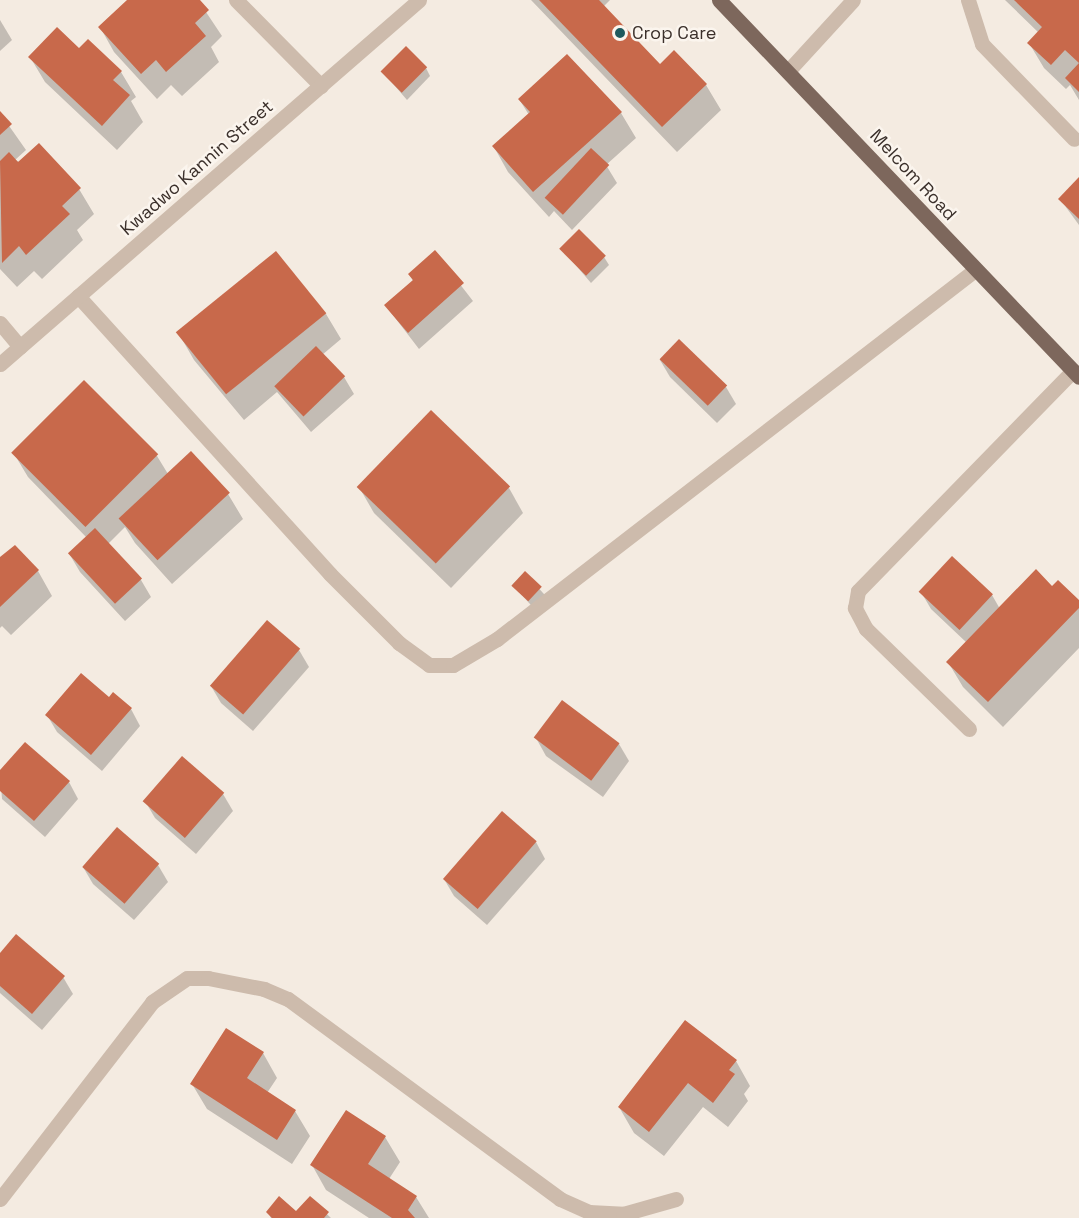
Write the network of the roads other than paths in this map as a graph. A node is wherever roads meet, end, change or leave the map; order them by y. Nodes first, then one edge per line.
1 (236, 0) edge
2 (419, 0) edge
3 (719, 0) edge
4 (853, 0) edge
5 (968, 0) edge
6 (789, 71) junction
7 (321, 86) junction
8 (1074, 139) dead end
9 (975, 270) junction
10 (78, 296) junction
11 (0, 323) edge
12 (20, 347) junction
13 (0, 364) edge
14 (1076, 374) edge
15 (969, 729) dead end
16 (0, 1199) edge
17 (676, 1199) dead end

1 - 7 street
2 - 7 street, Kwadwo Kannin Street
3 - 6 main road, Melcom Road
4 - 6 street
5 - 8 street
6 - 9 main road, Melcom Road
7 - 10 street, Kwadwo Kannin Street
9 - 10 street
9 - 14 main road, Melcom Road
10 - 12 street, Kwadwo Kannin Street
11 - 12 street
12 - 13 street, Kwadwo Kannin Street
14 - 15 street
16 - 17 street

